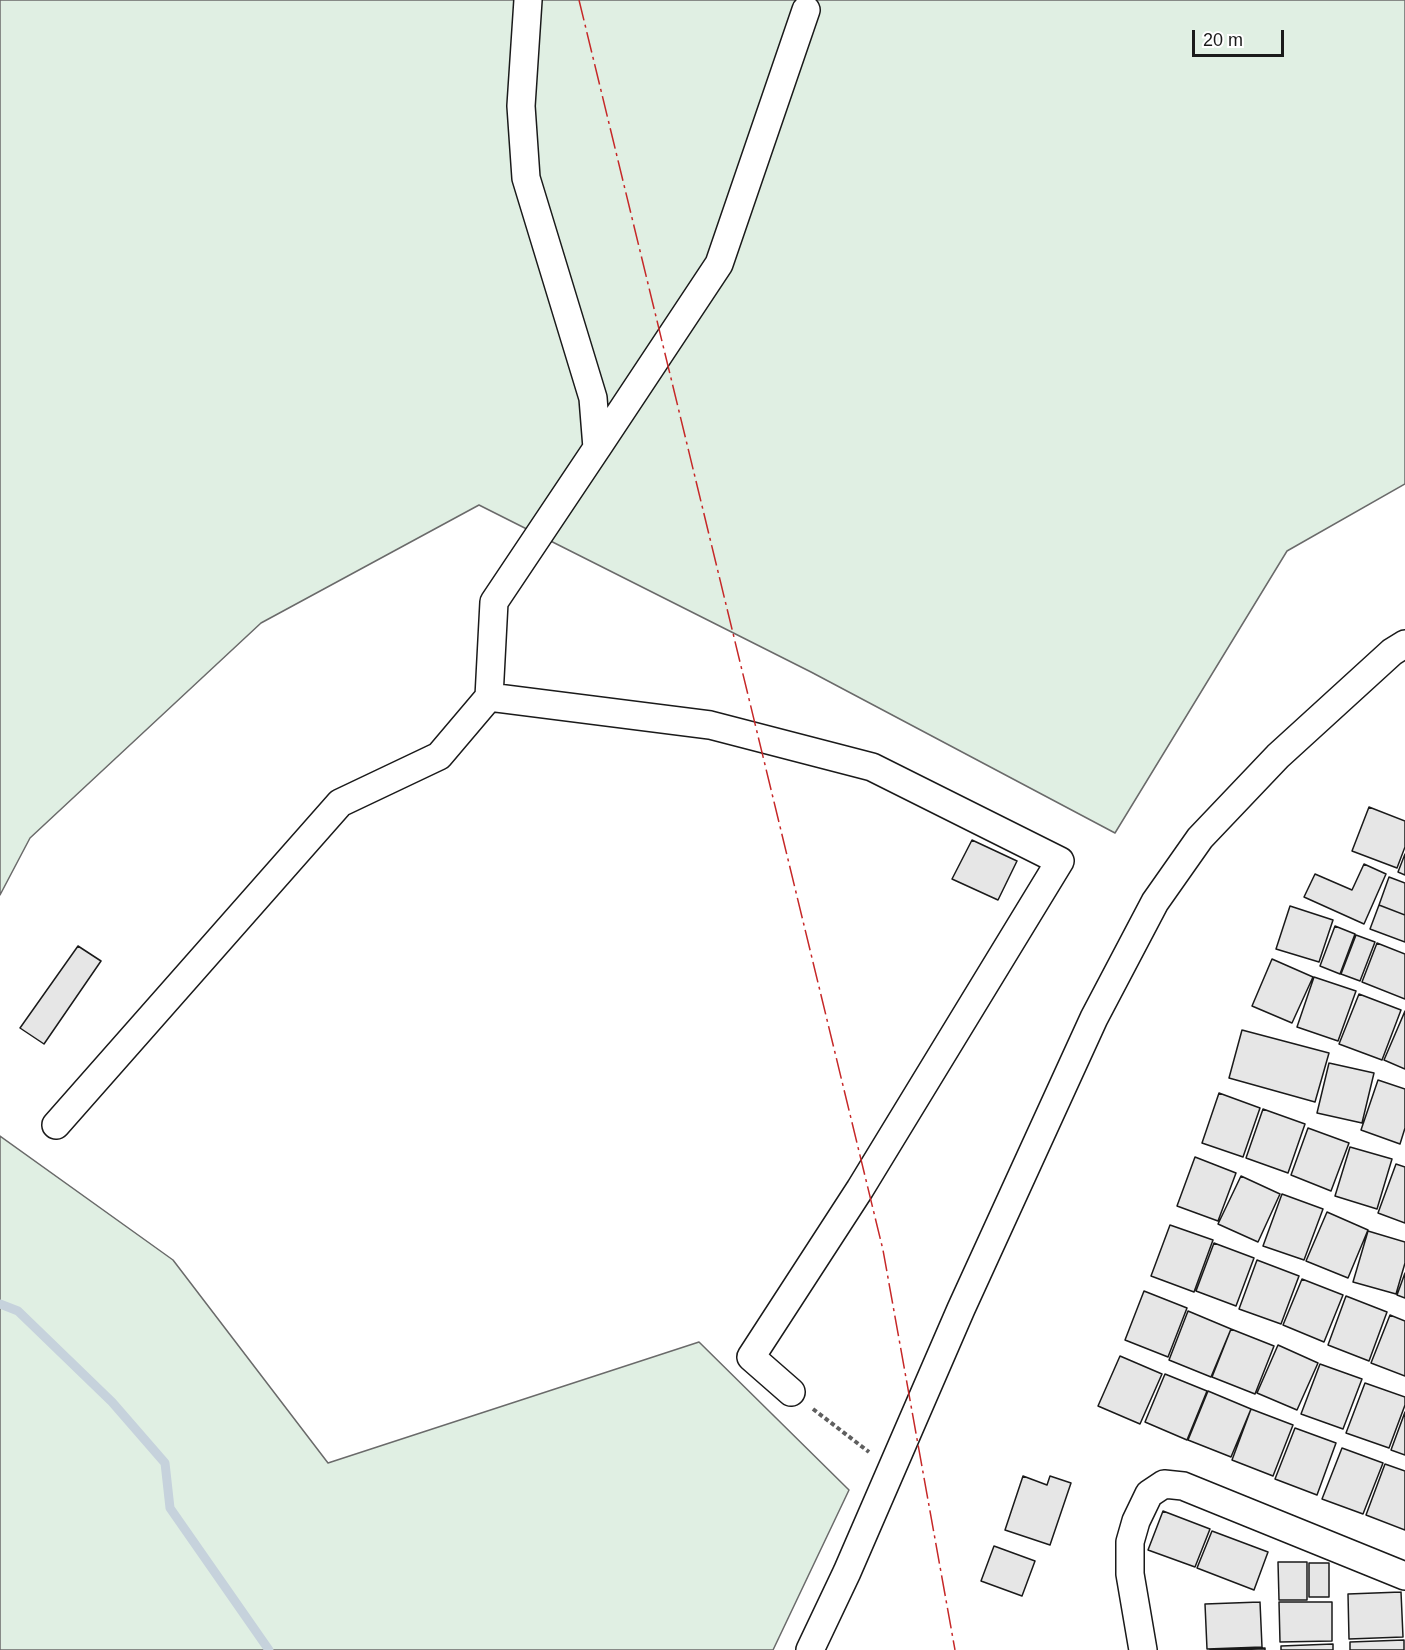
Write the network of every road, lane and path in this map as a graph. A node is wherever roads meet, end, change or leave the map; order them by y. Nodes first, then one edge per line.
1 (528, 0) edge
2 (806, 10) dead end
3 (597, 448) junction
4 (1405, 644) edge
5 (489, 697) junction
6 (56, 1125) dead end
7 (791, 1392) joint
8 (891, 1469) junction
9 (1405, 1576) edge
10 (810, 1650) edge
11 (1143, 1650) edge

1 - 3 street
2 - 3 street
3 - 5 street
4 - 8 street
5 - 6 street
5 - 7 street
7 - 8 path
8 - 10 street
9 - 11 street

